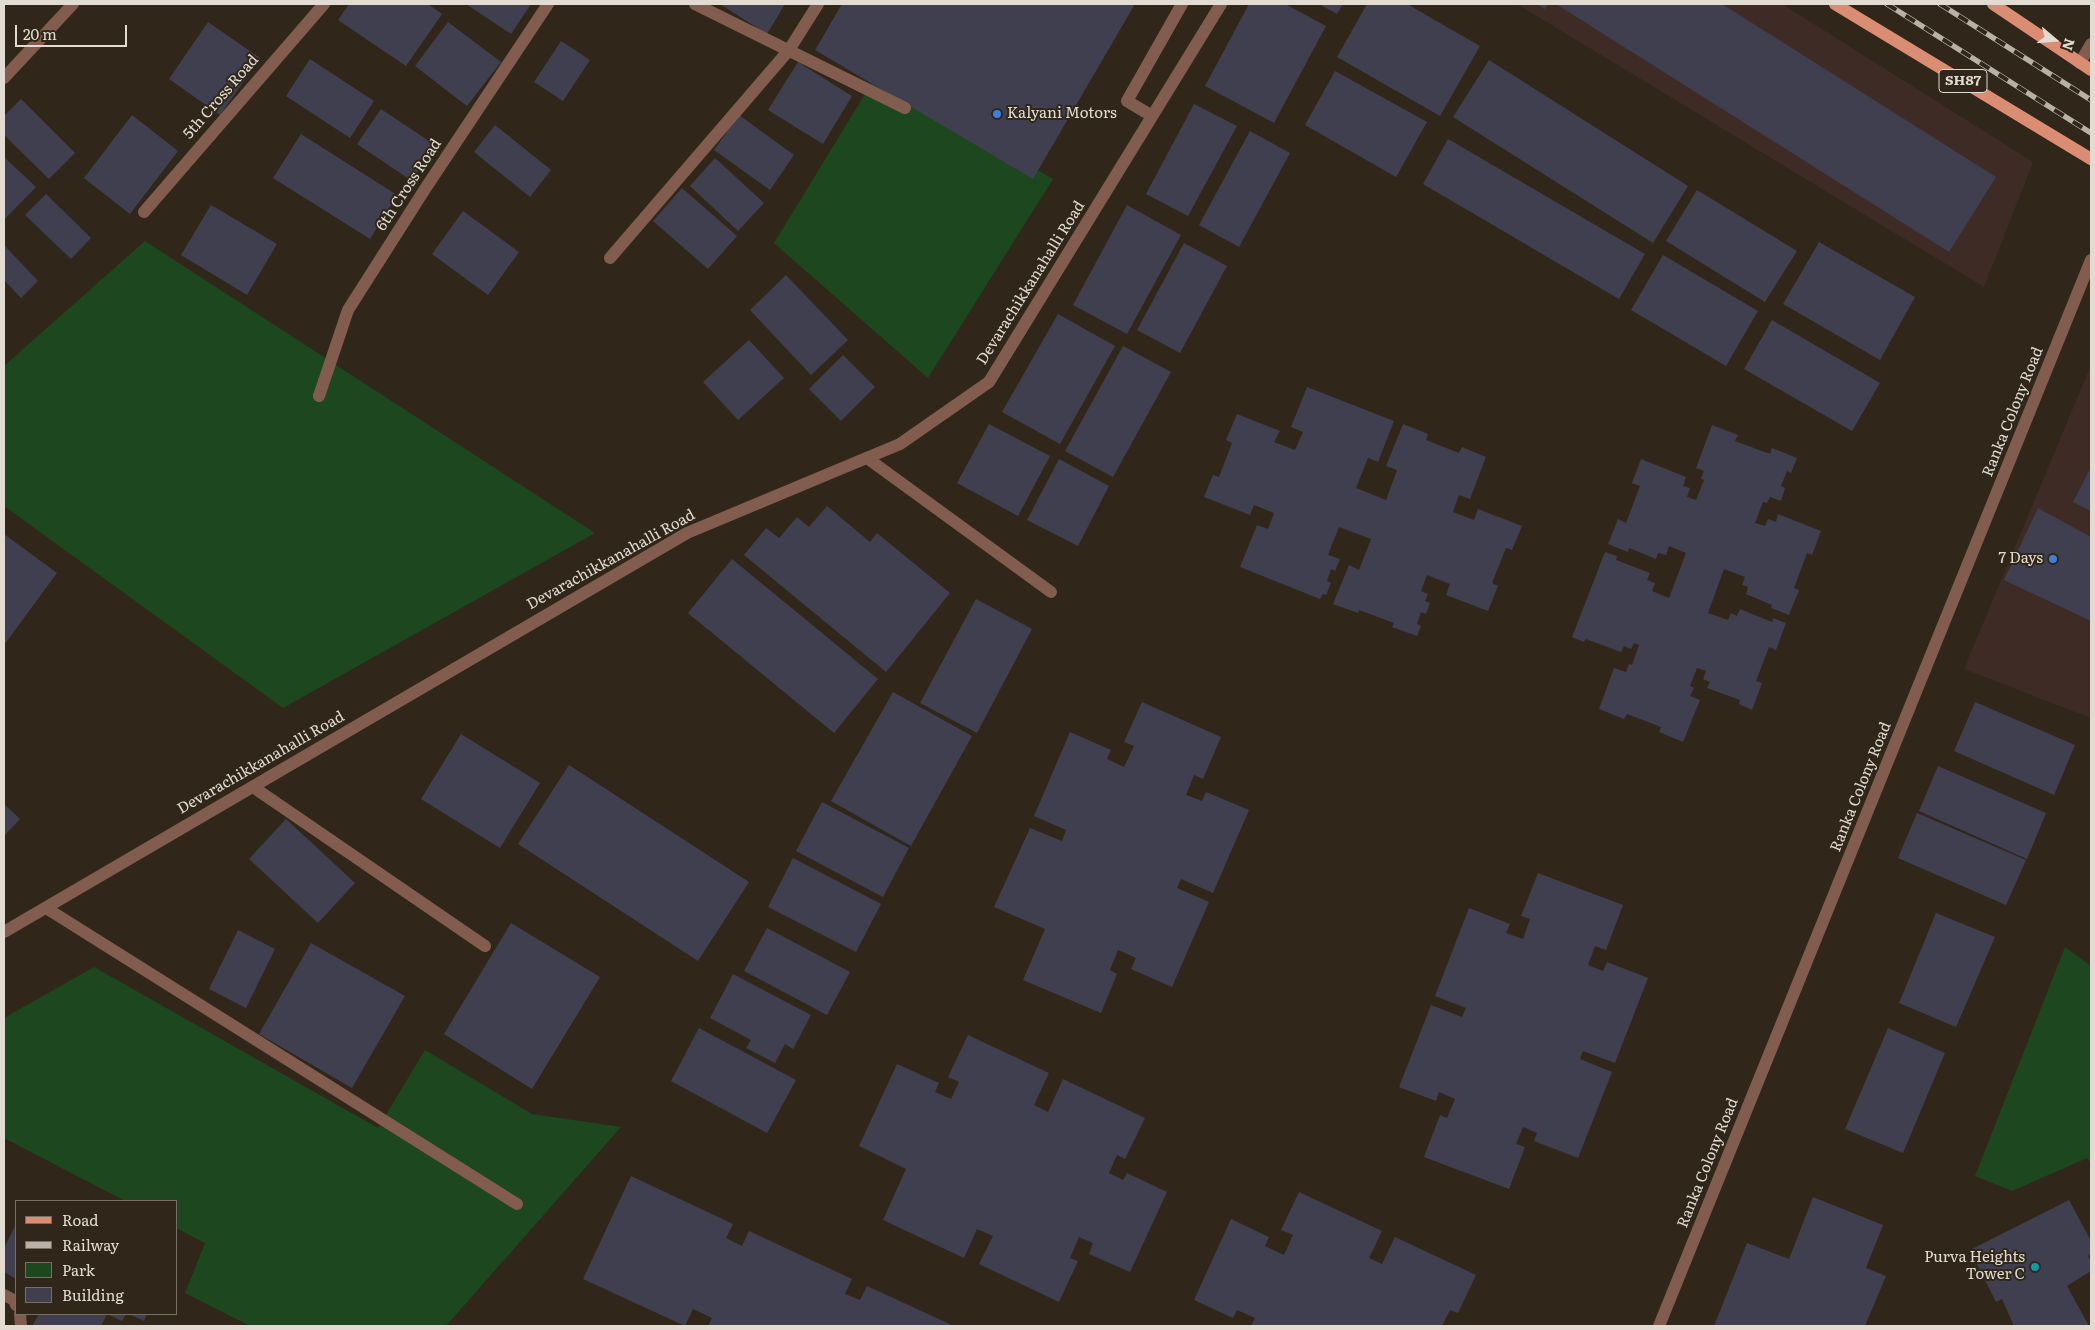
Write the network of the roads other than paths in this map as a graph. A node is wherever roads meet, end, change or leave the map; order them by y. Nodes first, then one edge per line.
1 (73, 4) edge
2 (324, 4) edge
3 (548, 4) edge
4 (696, 4) edge
5 (818, 4) edge
6 (1182, 4) edge
7 (1221, 4) edge
8 (1835, 4) edge
9 (1994, 4) edge
10 (2091, 44) edge
11 (789, 50) junction
12 (2080, 63) junction
13 (2091, 70) edge
14 (4, 78) edge
15 (905, 108) dead end
16 (1152, 116) junction
17 (2091, 159) edge
18 (144, 212) dead end
19 (610, 258) dead end
20 (2091, 260) edge
21 (319, 396) dead end
22 (866, 458) junction
23 (1051, 592) dead end
24 (253, 787) junction
25 (46, 908) junction
26 (4, 932) edge
27 (485, 946) dead end
28 (517, 1204) dead end
29 (4, 1295) edge
30 (15, 1302) edge
31 (1659, 1326) edge

1 - 14 street
2 - 18 street, 5th Cross Road
3 - 21 street, 6th Cross Road
4 - 11 street
5 - 11 street
6 - 16 street
7 - 16 street, Devarachikkanahalli Road
8 - 17 main road, SH87
9 - 12 main road
10 - 12 street
11 - 15 street
11 - 19 street
12 - 13 main road
16 - 22 street, Devarachikkanahalli Road
20 - 31 street, Ranka Colony Road
22 - 23 street
22 - 24 street, Devarachikkanahalli Road
24 - 25 street, Devarachikkanahalli Road
24 - 27 street
25 - 26 street, Devarachikkanahalli Road
25 - 28 street
29 - 30 street

